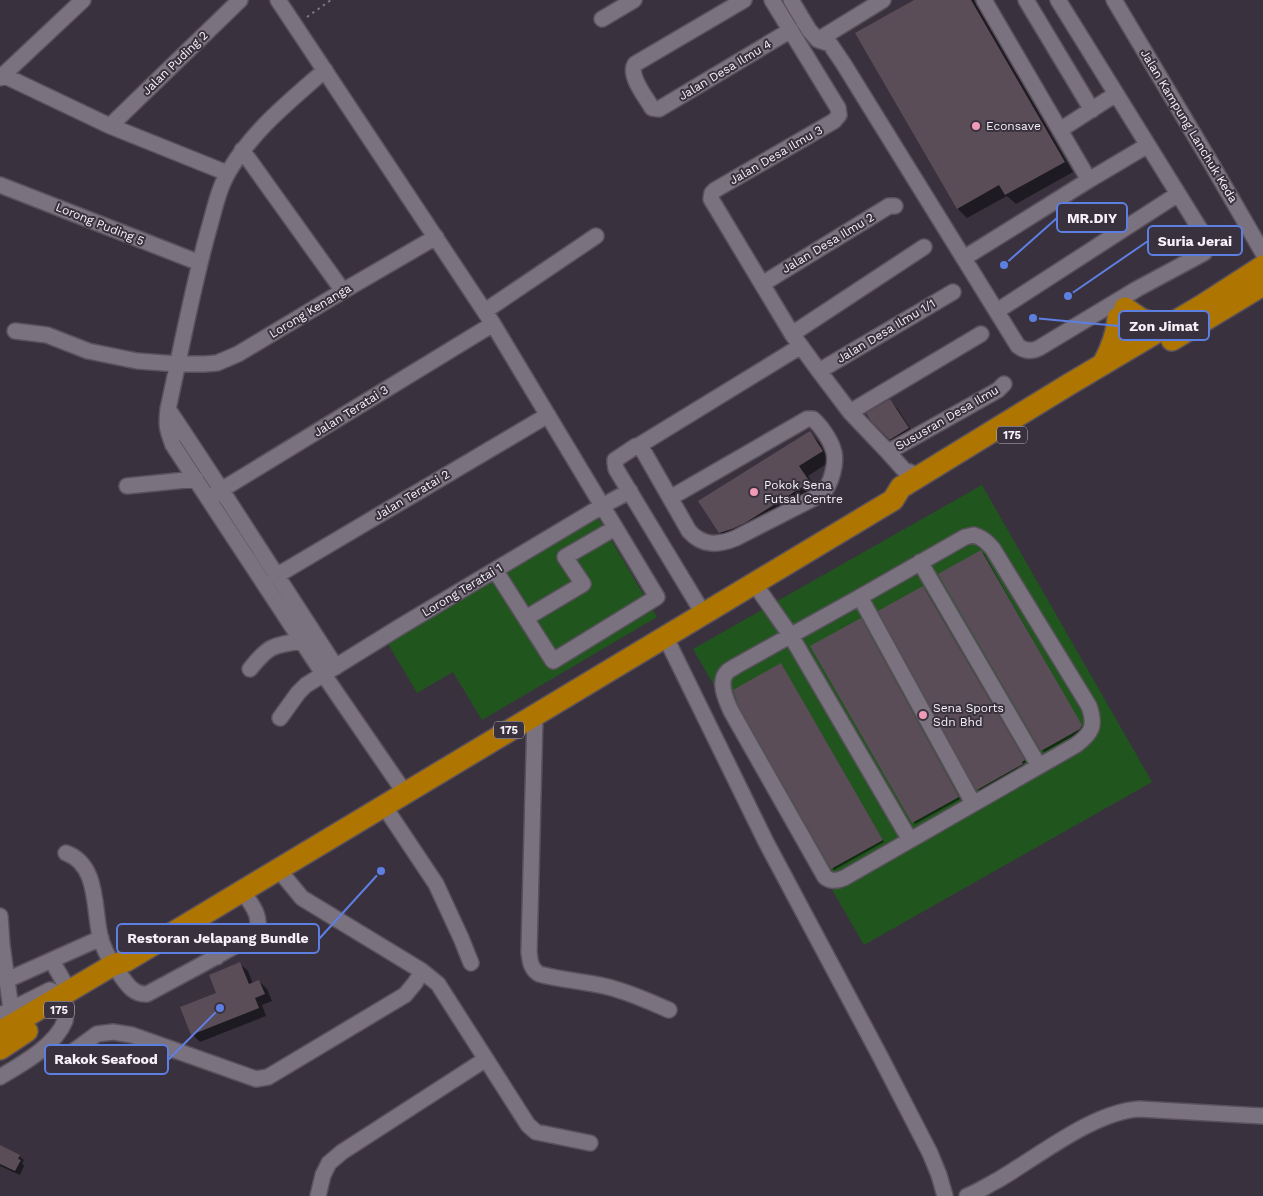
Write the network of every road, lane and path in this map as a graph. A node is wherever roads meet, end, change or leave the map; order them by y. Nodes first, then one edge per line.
1 (82, 0) edge
2 (240, 0) edge
3 (278, 0) edge
4 (331, 0) edge
5 (634, 0) edge
6 (744, 0) edge
7 (772, 0) edge
8 (790, 0) edge
9 (883, 0) edge
10 (984, 0) edge
11 (1026, 0) edge
12 (1058, 0) edge
13 (1114, 0) edge
14 (602, 19) dead end
15 (294, 25) junction
16 (791, 30) junction
17 (818, 40) junction
18 (325, 70) junction
19 (1, 77) edge
20 (1116, 94) junction
21 (1092, 110) junction
22 (110, 126) junction
23 (1060, 130) junction
24 (1148, 145) junction
25 (242, 150) junction
26 (227, 173) junction
27 (1089, 180) junction
28 (0, 185) edge
29 (1178, 194) junction
30 (895, 206) dead end
31 (596, 236) dead end
32 (436, 237) junction
33 (924, 247) dead end
34 (1263, 253) edge
35 (964, 258) junction
36 (200, 264) junction
37 (1263, 266) edge
38 (762, 284) junction
39 (1263, 285) edge
40 (344, 291) junction
41 (953, 292) dead end
42 (1124, 307) junction
43 (996, 311) junction
44 (1097, 313) junction
45 (489, 318) junction
46 (1165, 327) junction
47 (15, 331) dead end
48 (981, 334) dead end
49 (796, 340) junction
50 (1141, 350) junction
51 (178, 364) junction
52 (1103, 364) junction
53 (819, 371) junction
54 (1004, 384) dead end
55 (168, 409) junction
56 (850, 412) junction
57 (548, 415) junction
58 (638, 446) junction
59 (888, 452) junction
60 (196, 479) junction
61 (905, 483) junction
62 (127, 486) dead end
63 (222, 490) junction
64 (630, 491) junction
65 (208, 498) junction
66 (670, 498) junction
67 (602, 506) junction
68 (615, 528) junction
69 (920, 562) junction
70 (495, 570) junction
71 (276, 576) junction
72 (754, 583) junction
73 (860, 598) junction
74 (703, 613) junction
75 (526, 618) junction
76 (665, 636) junction
77 (791, 636) junction
78 (302, 641) junction
79 (250, 669) dead end
80 (330, 671) junction
81 (535, 715) junction
82 (280, 718) dead end
83 (1039, 766) junction
84 (405, 793) junction
85 (973, 803) junction
86 (384, 806) junction
87 (910, 840) junction
88 (66, 853) dead end
89 (278, 869) junction
90 (242, 891) junction
91 (0, 916) edge
92 (196, 918) junction
93 (100, 938) junction
94 (217, 957) junction
95 (52, 960) junction
96 (471, 963) dead end
97 (119, 966) junction
98 (422, 971) junction
99 (7, 980) junction
100 (65, 998) junction
101 (670, 1010) dead end
102 (6, 1012) edge
103 (0, 1032) edge
104 (0, 1049) edge
105 (71, 1052) dead end
106 (486, 1059) junction
107 (0, 1077) edge
108 (1263, 1116) edge
109 (590, 1143) dead end
110 (318, 1196) edge
111 (948, 1196) edge
112 (968, 1196) edge

1 - 19 street
2 - 22 street, Jalan Puding 2
3 - 15 street
4 - 15 path
5 - 14 street
6 - 16 street, Jalan Desa Ilmu 4
7 - 16 street
8 - 17 street
9 - 17 street
10 - 23 street
11 - 21 street
12 - 20 street
13 - 34 street, Jalan Kampung Lanchuk Keda
15 - 18 street
16 - 38 street, Jalan Desa Ilmu 3
17 - 35 street
18 - 25 street
18 - 32 street
19 - 22 street
20 - 21 street
20 - 24 street
21 - 23 street
22 - 26 street
23 - 27 street
24 - 27 street
24 - 29 street
25 - 26 street
25 - 40 street
26 - 36 street
27 - 35 street
28 - 36 street, Lorong Puding 5
29 - 42 street
29 - 43 street
30 - 38 street, Jalan Desa Ilmu 2
31 - 45 street, Jalan Teratai 3
32 - 40 street, Lorong Kenanga
32 - 45 street
33 - 49 street
35 - 43 street
36 - 51 street
37 - 46 highway, 175
38 - 49 street
39 - 50 highway, 175
40 - 51 street, Lorong Kenanga
41 - 53 street, Jalan Desa Ilmu 1/1
42 - 44 street
42 - 44 street
42 - 46 highway
42 - 50 street
42 - 52 highway
43 - 44 street
45 - 57 street
45 - 63 street, Jalan Teratai 3
46 - 50 highway, 175
47 - 51 street, Lorong Kenanga
48 - 56 street
49 - 53 street
49 - 58 street
50 - 52 highway, 175
50 - 61 highway, 175
51 - 55 street
52 - 61 highway, 175
53 - 56 street
54 - 59 street, Sususran Desa Ilmu
55 - 60 street
55 - 63 street
56 - 59 street
57 - 67 street
57 - 71 street, Jalan Teratai 2
58 - 64 street
58 - 66 street
59 - 61 street
60 - 62 street
60 - 65 street
61 - 72 highway, 175
63 - 65 street, Jalan Teratai 3
63 - 71 street
64 - 67 street, Lorong Teratai 1
64 - 74 street
65 - 78 street
66 - 66 street
67 - 68 street
67 - 70 street, Lorong Teratai 1
68 - 75 street
68 - 75 street
69 - 73 street
69 - 83 street
69 - 83 street
70 - 75 street
70 - 80 street, Lorong Teratai 1
71 - 80 street
72 - 74 highway, 175
72 - 77 street
73 - 77 street
73 - 85 street
74 - 76 highway, 175
76 - 81 highway, 175
76 - 111 street
77 - 87 street
77 - 87 street
78 - 79 street
78 - 80 street
80 - 82 street, Lorong Teratai 1
80 - 84 street
81 - 84 highway, 175
81 - 101 street
83 - 85 street
84 - 86 highway, 175
85 - 87 street
86 - 89 highway, 175
86 - 96 street
88 - 93 street
89 - 90 highway, 175
89 - 98 street
90 - 92 highway, 175
90 - 94 street
91 - 99 street
92 - 94 street
92 - 97 highway, 175
93 - 95 street
93 - 97 street
94 - 97 street
95 - 99 street
95 - 100 street
97 - 100 highway, 175
98 - 105 street
98 - 106 street
99 - 102 street
100 - 102 street
100 - 103 highway, 175
100 - 104 highway, 175
100 - 107 street
106 - 109 street
106 - 110 street
108 - 112 street

